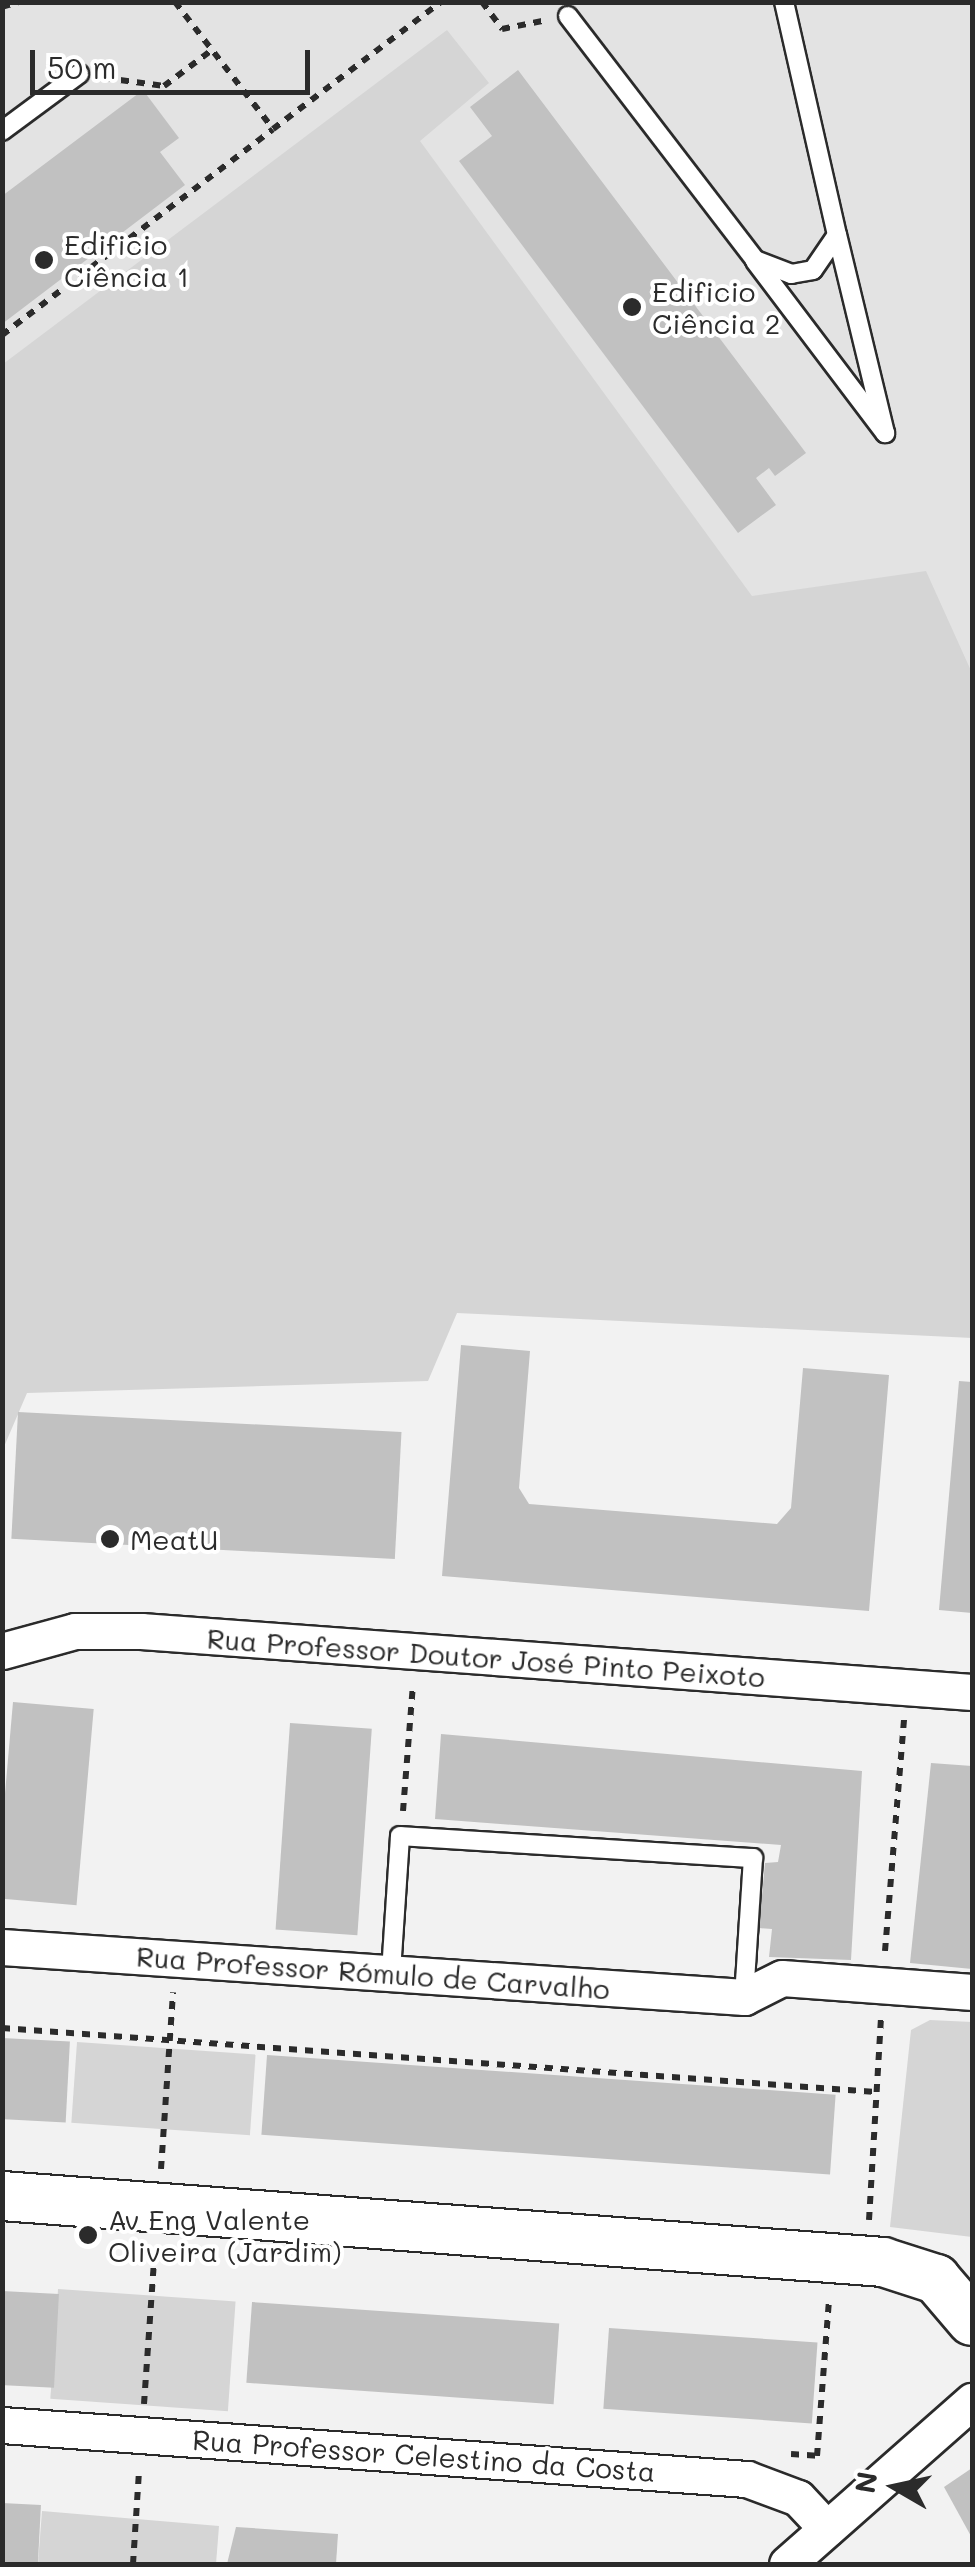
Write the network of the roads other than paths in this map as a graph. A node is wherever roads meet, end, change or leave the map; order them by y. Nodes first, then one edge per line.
1 (784, 2) edge
2 (568, 16) road end
3 (78, 74) road end
4 (2, 131) edge
5 (837, 235) junction
6 (754, 260) junction
7 (2, 1651) edge
8 (972, 1692) edge
9 (2, 1947) edge
10 (392, 1972) junction
11 (972, 1992) edge
12 (744, 1997) junction
13 (2, 2196) edge
14 (972, 2259) edge
15 (883, 2262) junction
16 (972, 2321) edge
17 (972, 2401) edge
18 (2, 2425) edge
19 (827, 2529) junction
20 (787, 2564) edge

1 - 5 lane
2 - 6 lane
3 - 4 lane
5 - 6 lane
5 - 6 lane
7 - 8 street, Rua Professor Doutor José Pinto Peixoto
9 - 10 street, Rua Professor Rómulo de Carvalho
10 - 12 street, Rua Professor Rómulo de Carvalho
10 - 12 lane
11 - 12 street
13 - 15 street
14 - 15 street
15 - 16 street
17 - 19 street
18 - 19 street, Rua Professor Celestino da Costa
19 - 20 street

